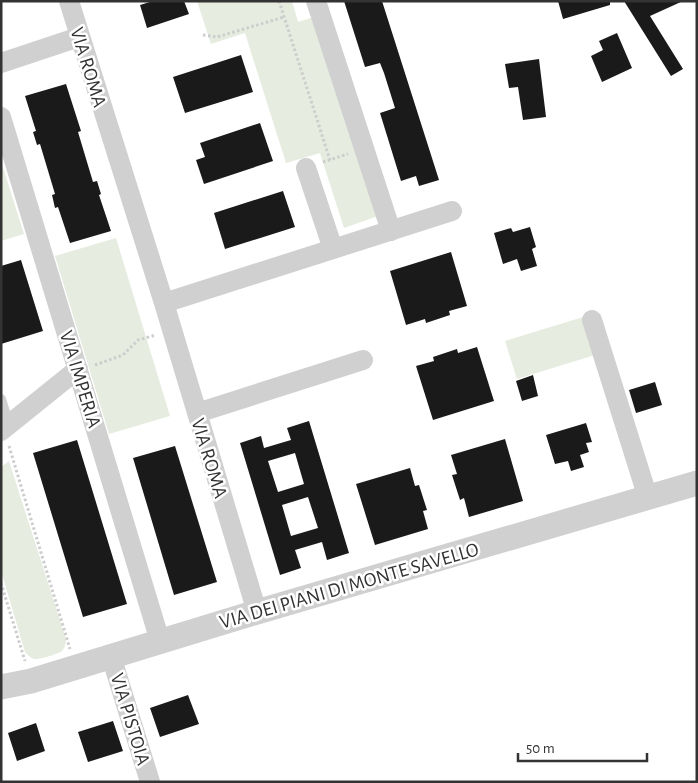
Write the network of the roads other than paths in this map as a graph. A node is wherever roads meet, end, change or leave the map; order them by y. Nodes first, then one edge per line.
1 (69, 1) edge
2 (316, 1) edge
3 (80, 37) junction
4 (1, 63) edge
5 (1, 117) edge
6 (306, 168) road end
7 (452, 211) dead end
8 (391, 231) junction
9 (333, 249) junction
10 (164, 303) junction
11 (592, 320) dead end
12 (363, 360) dead end
13 (78, 369) junction
14 (1, 399) edge
15 (197, 413) junction
16 (5, 428) edge
17 (697, 483) edge
18 (648, 498) junction
19 (257, 612) junction
20 (160, 641) junction
21 (111, 656) junction
22 (1, 687) edge
23 (150, 782) edge

1 - 3 street, VIA ROMA
2 - 8 street
3 - 4 street
3 - 10 street, VIA ROMA
5 - 13 street, VIA IMPERIA
6 - 9 street
7 - 8 street
8 - 9 street
9 - 10 street
10 - 15 street, VIA ROMA
11 - 18 street
12 - 15 street
13 - 16 street
13 - 20 street, VIA IMPERIA
14 - 16 lane
15 - 19 street, VIA ROMA
17 - 18 street, VIA DEI PIANI DI MONTE SAVELLO
18 - 19 street, VIA DEI PIANI DI MONTE SAVELLO
19 - 20 street, VIA DEI PIANI DI MONTE SAVELLO
20 - 21 street, VIA DEI PIANI DI MONTE SAVELLO
21 - 22 street, VIA DEI PIANI DI MONTE SAVELLO
21 - 23 street, VIA PISTOIA

